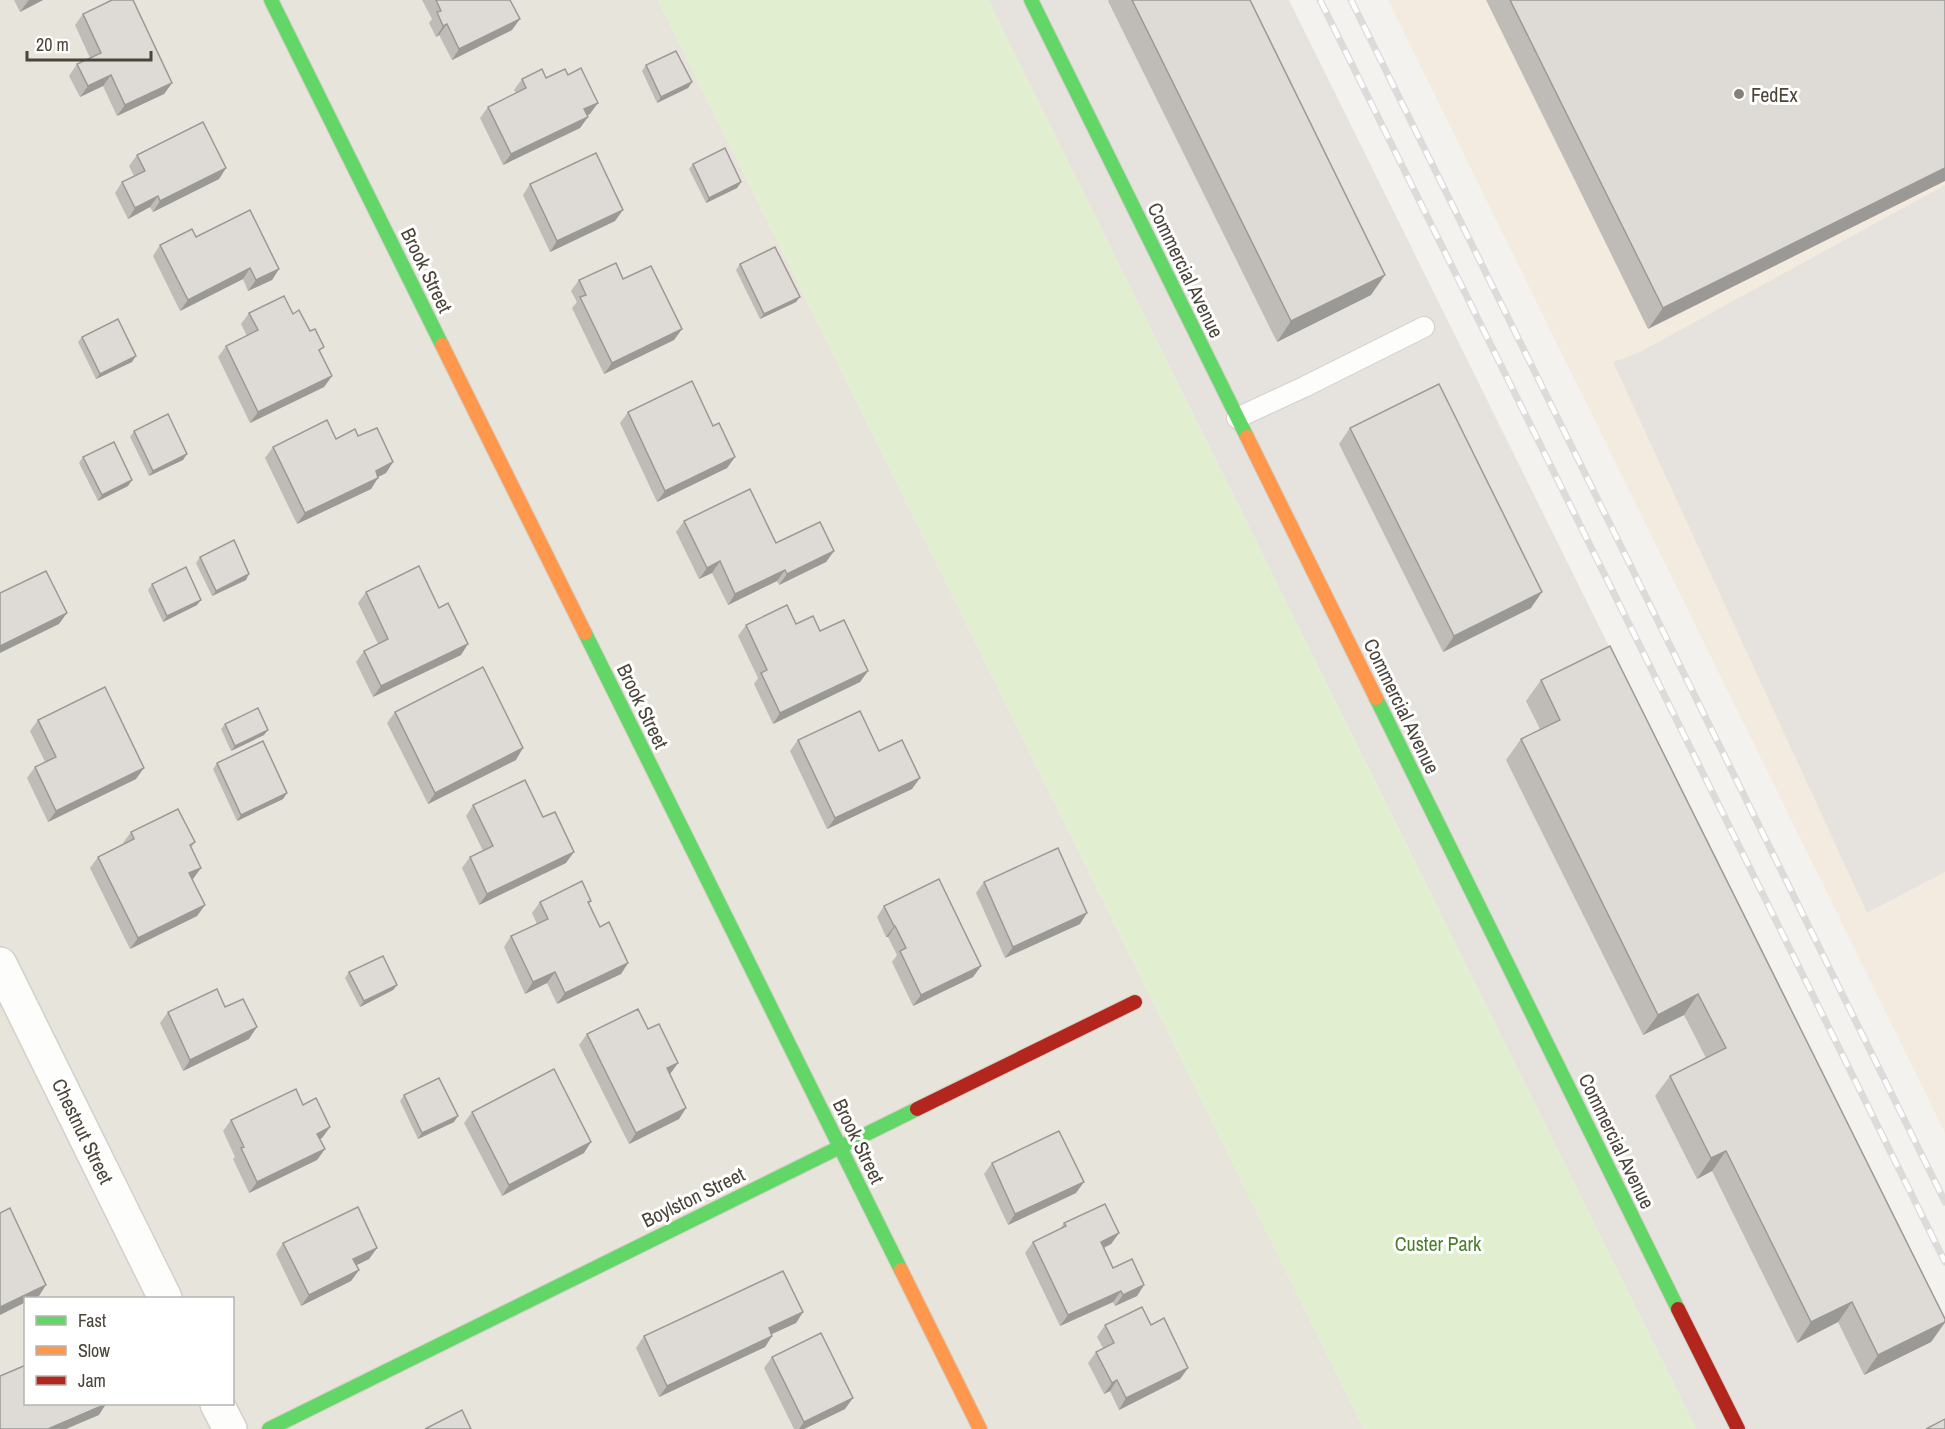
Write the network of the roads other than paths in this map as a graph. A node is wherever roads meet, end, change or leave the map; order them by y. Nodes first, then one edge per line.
1 (271, 0) edge
2 (1039, 3) edge
3 (1424, 327) dead end
4 (1237, 418) junction
5 (0, 964) edge
6 (1135, 1002) dead end
7 (839, 1146) junction
8 (164, 1297) edge
9 (218, 1405) edge
10 (230, 1429) edge
11 (269, 1429) edge
12 (980, 1429) edge
13 (1738, 1429) edge

1 - 7 street, Brook Street
2 - 4 street, Commercial Avenue
3 - 4 lane
4 - 13 street, Commercial Avenue
5 - 8 street, Chestnut Street
6 - 7 street, Boylston Street
7 - 11 street, Boylston Street
7 - 12 street, Brook Street
9 - 10 street

